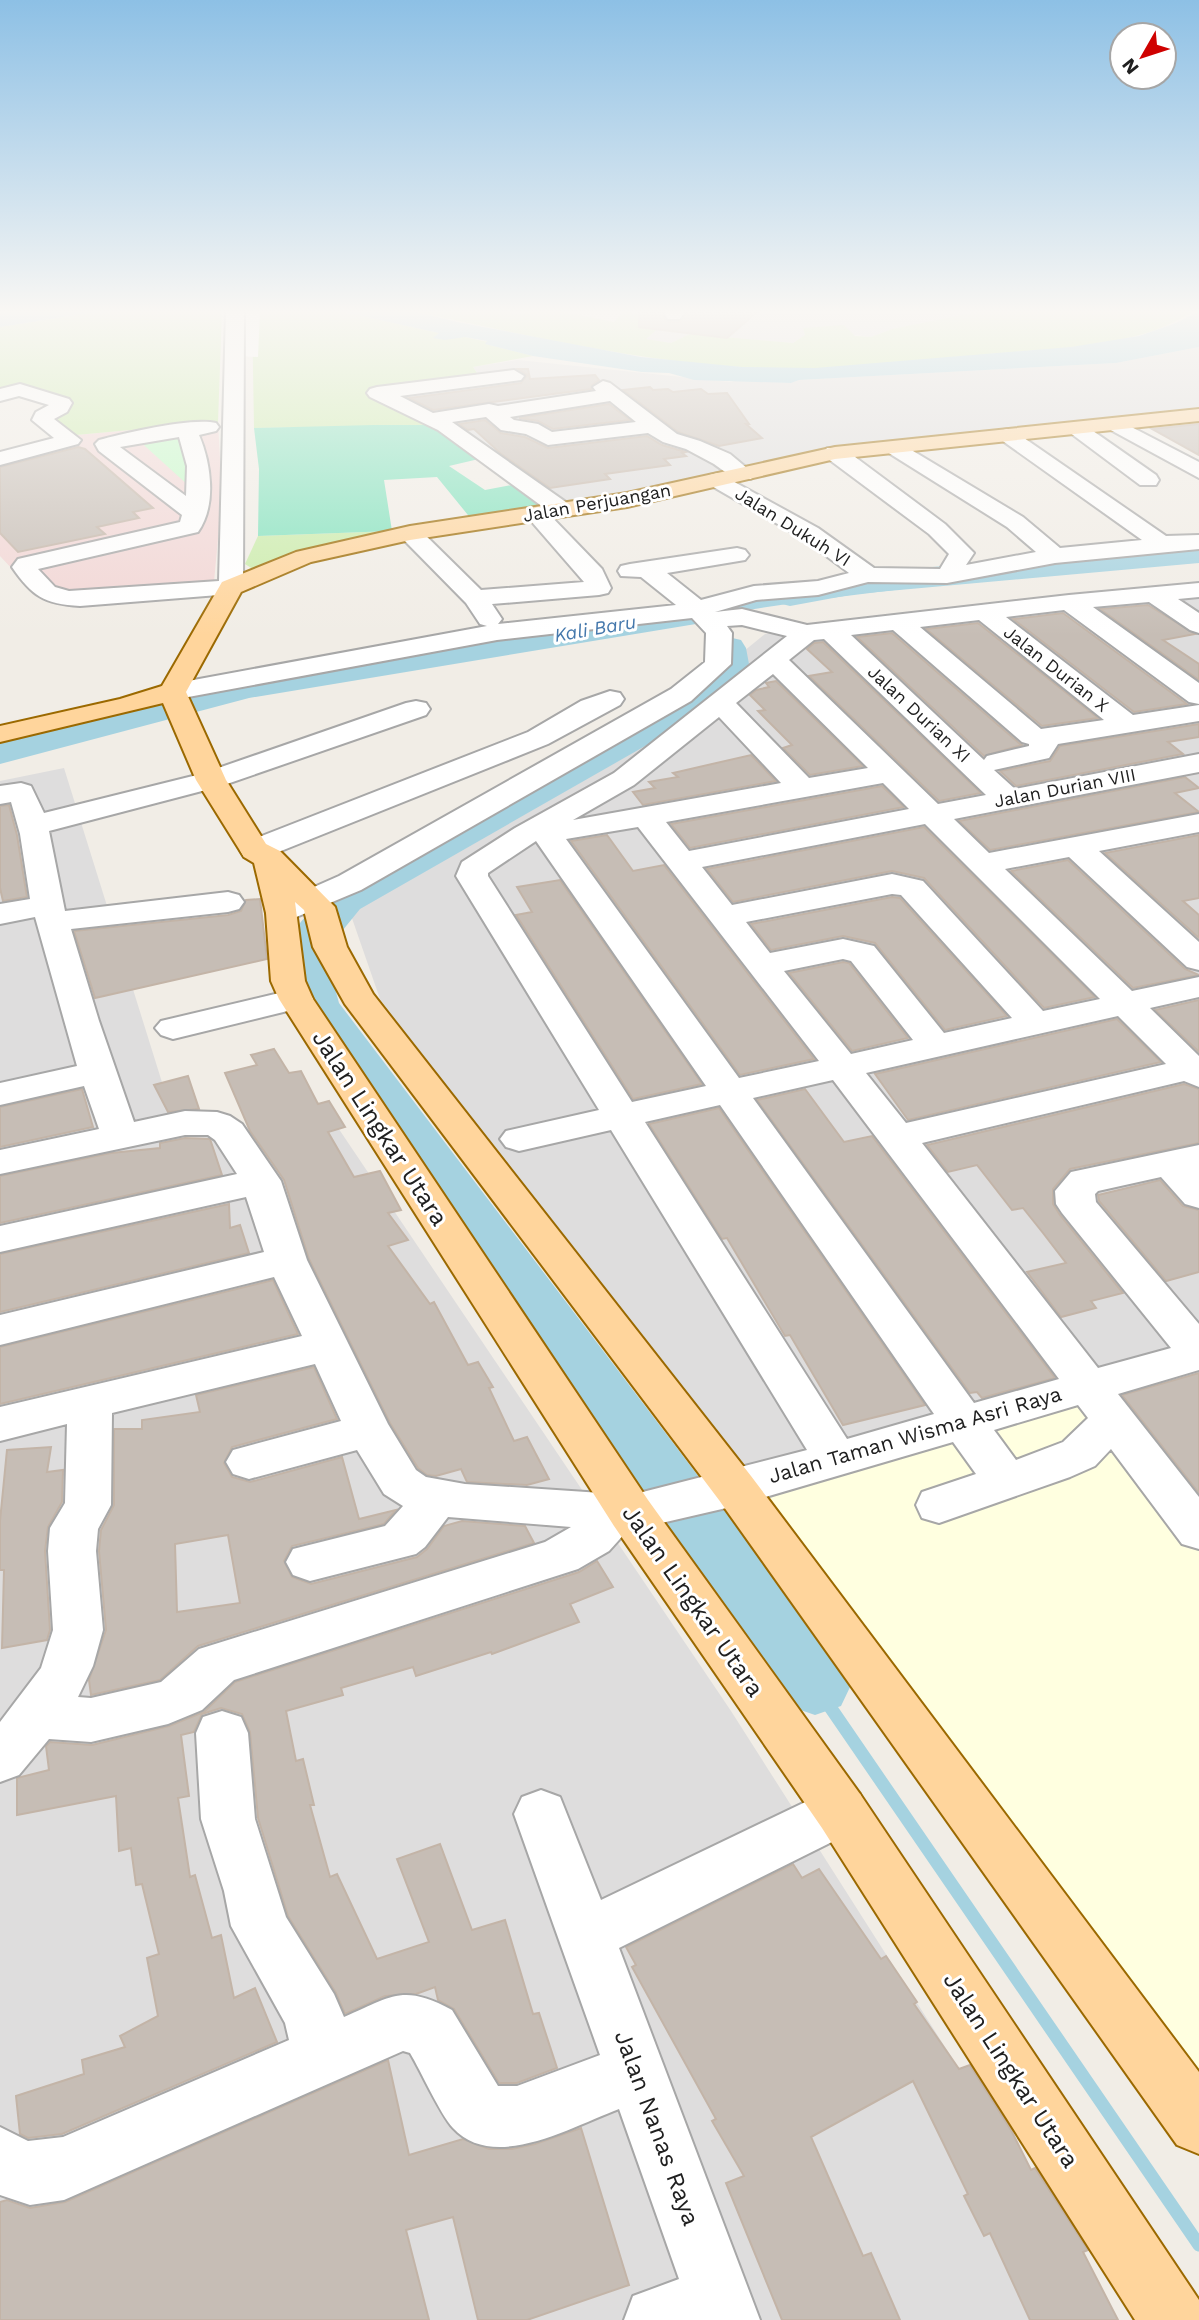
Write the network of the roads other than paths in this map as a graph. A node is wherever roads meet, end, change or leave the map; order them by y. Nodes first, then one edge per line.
1 (41, 419) edge
2 (234, 419) edge
3 (431, 419) edge
4 (501, 419) edge
5 (645, 419) edge
6 (1159, 419) edge
7 (1114, 424) junction
8 (53, 425) junction
9 (234, 426) junction
10 (652, 426) junction
11 (1076, 428) junction
12 (186, 429) junction
13 (29, 430) dead end
14 (1007, 435) junction
15 (135, 437) junction
16 (891, 446) junction
17 (835, 453) junction
18 (0, 459) edge
19 (1199, 471) edge
20 (743, 474) junction
21 (718, 480) junction
22 (1148, 480) dead end
23 (562, 510) junction
24 (195, 512) junction
25 (537, 514) junction
26 (410, 533) junction
27 (230, 543) junction
28 (1171, 544) junction
29 (962, 553) junction
30 (737, 555) dead end
31 (1055, 556) junction
32 (1198, 565) edge
33 (648, 569) junction
34 (860, 569) junction
35 (0, 570) edge
36 (593, 574) junction
37 (947, 576) junction
38 (229, 591) junction
39 (1154, 594) junction
40 (475, 598) junction
41 (1069, 601) junction
42 (984, 612) junction
43 (710, 618) junction
44 (899, 622) junction
45 (1199, 625) edge
46 (818, 631) junction
47 (497, 632) junction
48 (775, 661) junction
49 (1199, 696) edge
50 (610, 699) dead end
51 (177, 700) junction
52 (721, 703) junction
53 (416, 709) dead end
54 (1199, 713) edge
55 (1128, 725) junction
56 (0, 734) edge
57 (1042, 738) junction
58 (530, 741) junction
59 (569, 758) junction
60 (997, 762) dead end
61 (1199, 763) edge
62 (890, 773) junction
63 (212, 780) junction
64 (803, 789) junction
65 (0, 795) edge
66 (1008, 799) junction
67 (932, 814) junction
68 (646, 817) junction
69 (1199, 823) edge
70 (34, 825) junction
71 (536, 834) junction
72 (1077, 847) junction
73 (262, 854) junction
74 (681, 862) junction
75 (982, 864) junction
76 (228, 902) dead end
77 (0, 914) edge
78 (51, 914) junction
79 (723, 916) junction
80 (312, 917) junction
81 (1199, 960) edge
82 (762, 965) junction
83 (1199, 987) edge
84 (296, 999) junction
85 (1125, 1003) junction
86 (1035, 1023) junction
87 (173, 1028) dead end
88 (934, 1045) junction
89 (841, 1066) junction
90 (1197, 1070) edge
91 (97, 1072) junction
92 (729, 1091) junction
93 (0, 1094) edge
94 (619, 1115) junction
95 (120, 1135) junction
96 (897, 1137) junction
97 (519, 1139) dead end
98 (1184, 1161) edge
99 (0, 1162) edge
100 (261, 1181) junction
101 (1199, 1195) edge
102 (0, 1239) edge
103 (287, 1260) junction
104 (0, 1330) edge
105 (328, 1345) junction
106 (1199, 1354) edge
107 (90, 1402) junction
108 (1102, 1402) junction
109 (964, 1421) junction
110 (0, 1424) edge
111 (368, 1430) junction
112 (835, 1457) junction
113 (249, 1462) dead end
114 (1006, 1482) junction
115 (731, 1489) junction
116 (437, 1497) junction
117 (939, 1505) dead end
118 (637, 1511) junction
119 (1199, 1531) edge
120 (310, 1562) dead end
121 (37, 1716) junction
122 (222, 1733) dead end
123 (0, 1759) edge
124 (841, 1811) junction
125 (541, 1814) dead end
126 (587, 1935) junction
127 (323, 2056) junction
128 (636, 2072) junction
129 (1199, 2123) edge
130 (0, 2158) edge
131 (723, 2309) edge
132 (657, 2320) edge
133 (1174, 2320) edge

1 - 8 street
2 - 9 street
3 - 23 street
4 - 10 street
5 - 10 street
6 - 7 main road, Jalan Perjuangan
7 - 11 main road, Jalan Perjuangan
7 - 19 street
8 - 13 street
8 - 18 street
9 - 12 street
9 - 27 street
10 - 20 street
11 - 14 main road, Jalan Perjuangan
11 - 22 street
12 - 15 street
12 - 24 street
14 - 16 main road, Jalan Perjuangan
14 - 28 street
15 - 24 street
15 - 24 street
16 - 17 main road, Jalan Perjuangan
16 - 31 street
17 - 20 main road, Jalan Perjuangan
17 - 29 street
20 - 21 main road, Jalan Perjuangan
21 - 23 main road, Jalan Perjuangan
21 - 34 street, Jalan Dukuh VI
23 - 25 main road, Jalan Perjuangan
24 - 27 street
24 - 38 street
25 - 26 main road, Jalan Perjuangan
25 - 36 street
26 - 38 main road, Jalan Perjuangan
26 - 40 street
27 - 38 street
28 - 31 street
28 - 32 street
29 - 34 street
29 - 37 street
30 - 33 street
31 - 37 street
32 - 39 street
33 - 36 street
33 - 43 street
34 - 37 street
34 - 43 street
35 - 38 street
36 - 40 street
38 - 51 main road
39 - 41 street
39 - 45 street
40 - 47 street
41 - 42 street
41 - 49 street
42 - 44 street
42 - 55 street, Jalan Durian X
43 - 46 street
43 - 47 street
43 - 59 street
44 - 46 street
44 - 57 street
46 - 48 street
46 - 66 street, Jalan Durian XI
47 - 51 street
48 - 52 street
48 - 62 street
50 - 58 street
51 - 56 main road
51 - 63 main road, Jalan Lingkar Utara
52 - 64 street
52 - 71 street
53 - 63 street
54 - 55 street
55 - 57 street
57 - 60 street
58 - 59 street
58 - 73 street
59 - 80 street
61 - 66 street, Jalan Durian VIII
62 - 64 street
62 - 67 street
63 - 70 street
63 - 73 main road, Jalan Lingkar Utara
64 - 68 street
65 - 70 street
66 - 67 street, Jalan Durian VIII
67 - 74 street, Jalan Durian VIII
67 - 75 street
68 - 71 street
68 - 74 street
69 - 72 street
70 - 78 street
71 - 92 street
71 - 94 street
72 - 75 street
72 - 81 street
73 - 80 main road, Jalan Lingkar Utara
74 - 79 street
75 - 85 street
76 - 78 street
77 - 78 street
78 - 91 street
79 - 82 street
79 - 86 street
80 - 84 main road, Jalan Lingkar Utara
80 - 115 main road, Jalan Lingkar Utara
82 - 88 street
82 - 89 street
83 - 85 street
84 - 87 street
84 - 118 main road, Jalan Lingkar Utara
85 - 86 street
85 - 90 street
86 - 88 street
88 - 89 street
89 - 92 street
89 - 96 street
90 - 96 street
91 - 93 street
91 - 95 street
92 - 94 street
92 - 109 street
94 - 97 street
94 - 112 street
95 - 99 street
95 - 100 street, Jalan Taman Wisma Asri Raya
96 - 108 street
98 - 101 street
98 - 106 street
100 - 102 street
100 - 103 street, Jalan Taman Wisma Asri Raya
103 - 104 street
103 - 105 street, Jalan Taman Wisma Asri Raya
105 - 107 street
105 - 111 street, Jalan Taman Wisma Asri Raya
106 - 108 street, Jalan Taman Wisma Asri Raya
107 - 110 street
107 - 121 street
108 - 109 street, Jalan Taman Wisma Asri Raya
108 - 114 street
108 - 119 street
109 - 112 street, Jalan Taman Wisma Asri Raya
109 - 114 street
111 - 113 street
111 - 116 street, Jalan Taman Wisma Asri Raya
112 - 115 street, Jalan Taman Wisma Asri Raya
114 - 117 street
115 - 118 street, Jalan Taman Wisma Asri Raya
115 - 129 main road, Jalan Lingkar Utara
116 - 118 street, Jalan Taman Wisma Asri Raya
116 - 120 street
118 - 121 street
118 - 124 main road, Jalan Lingkar Utara
121 - 123 street
122 - 127 street
124 - 126 street
124 - 133 main road, Jalan Lingkar Utara
125 - 126 street, Jalan Nanas Raya
126 - 128 street, Jalan Nanas Raya
127 - 128 street
127 - 130 street
128 - 131 street, Jalan Nanas Raya
131 - 132 street

